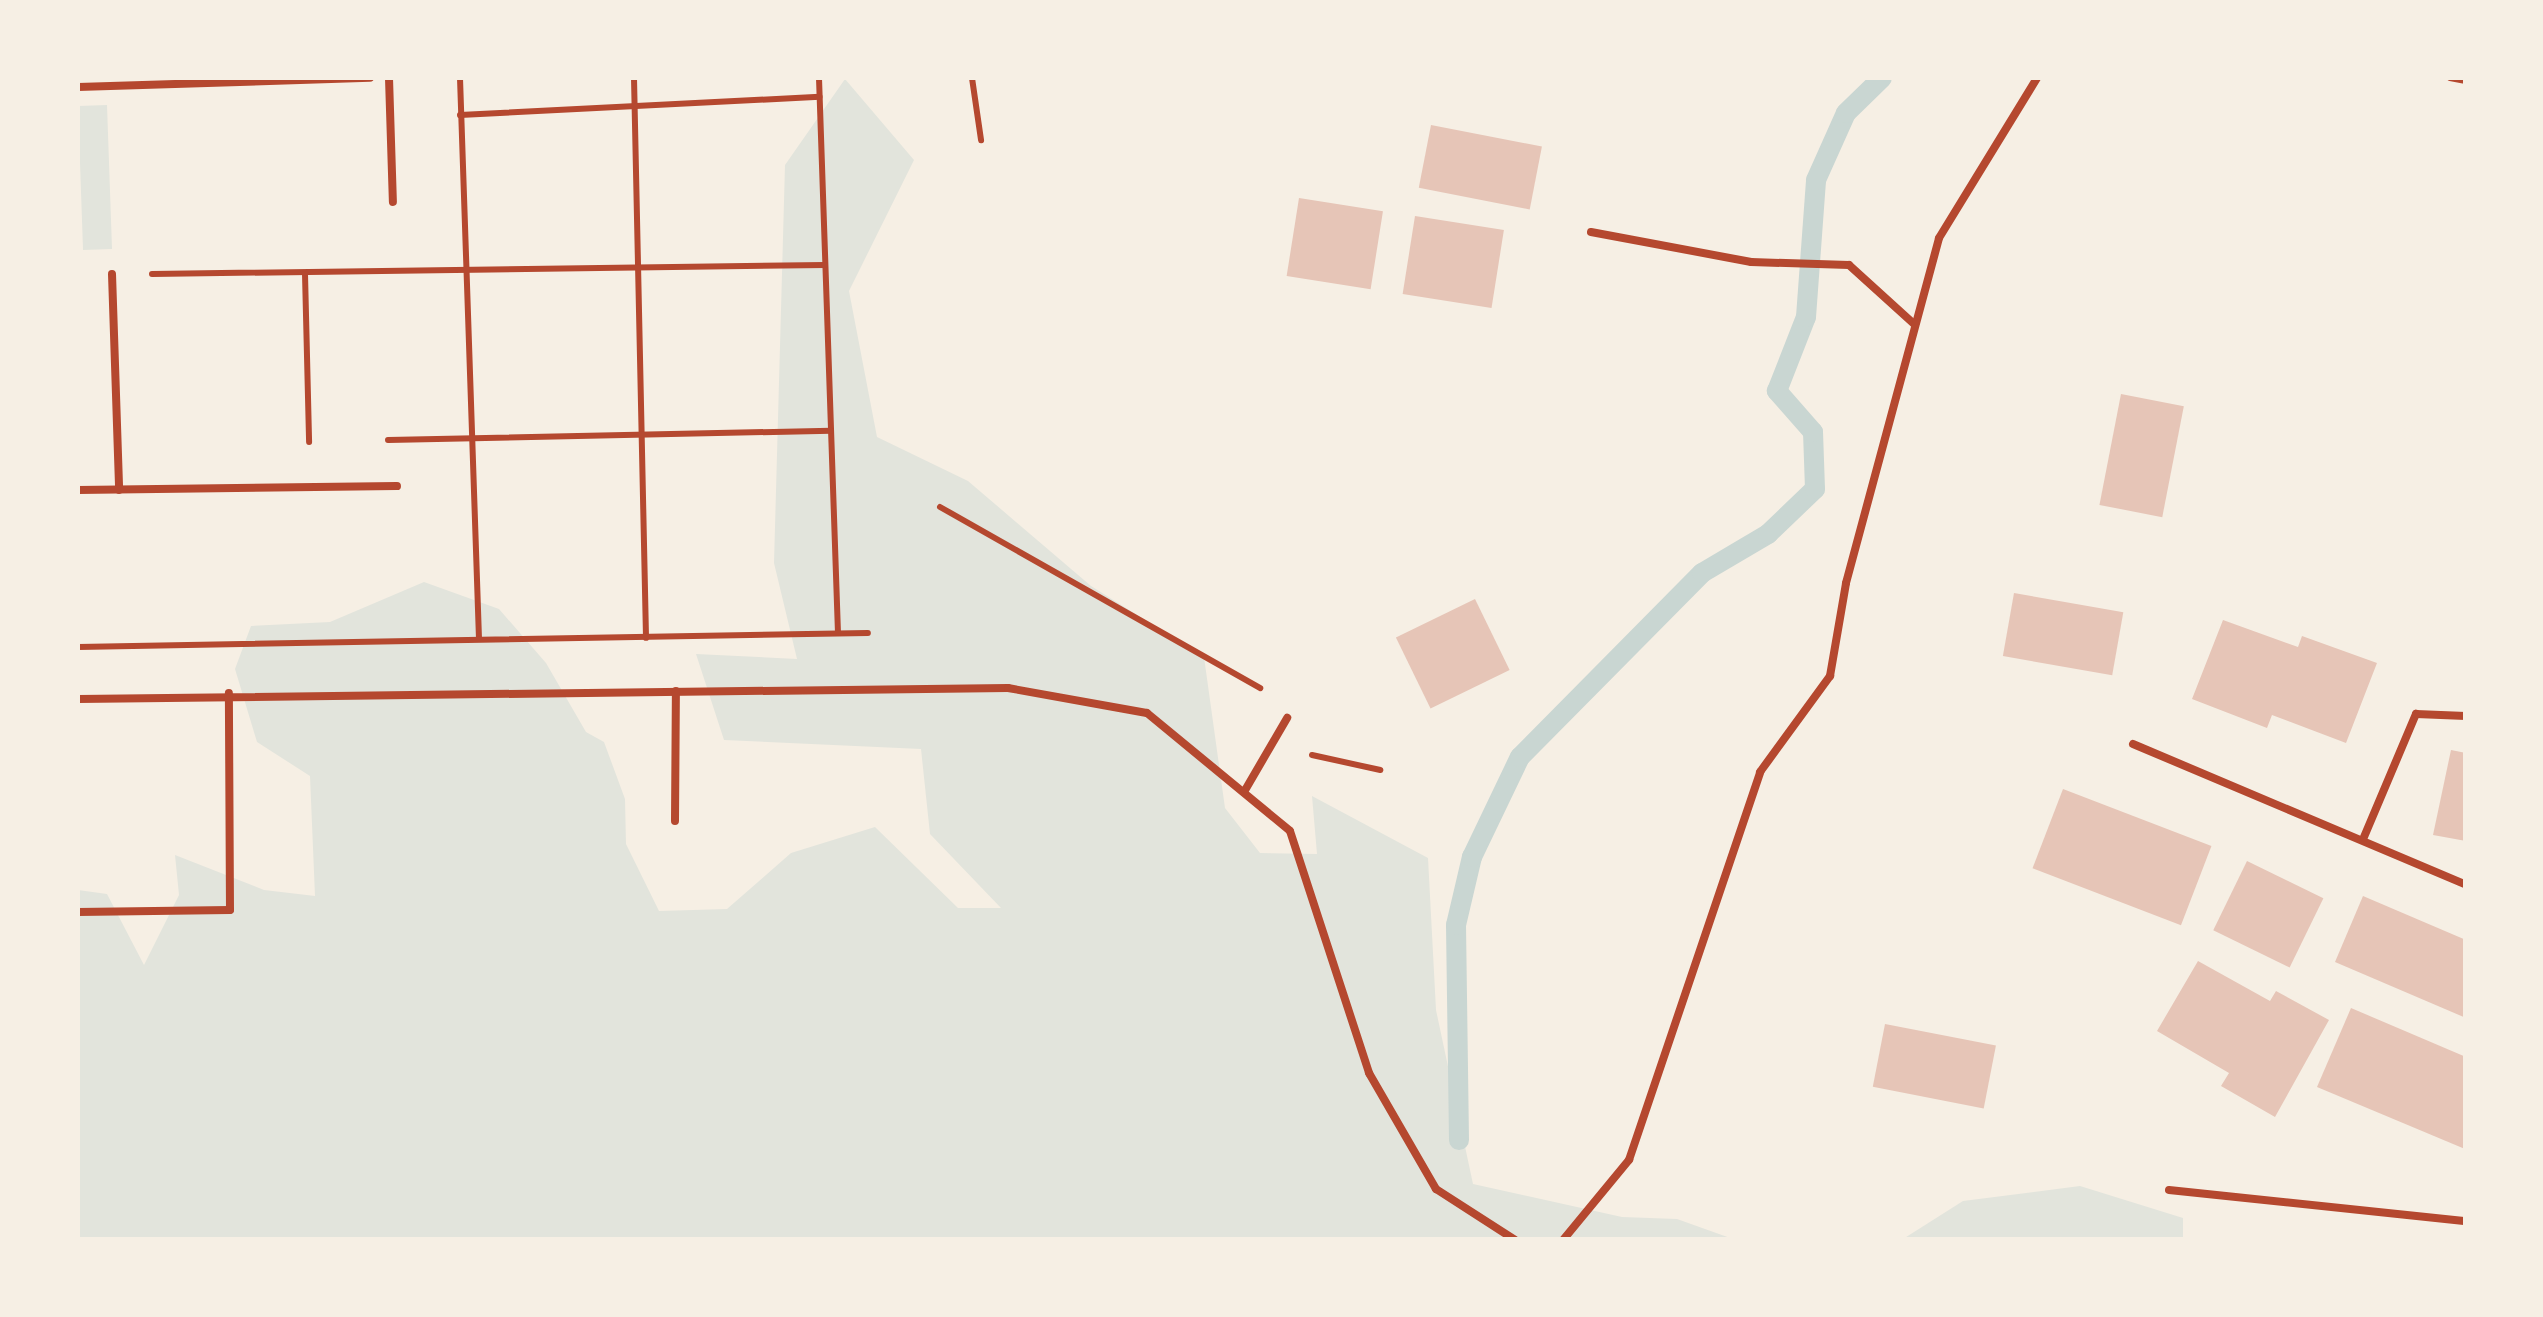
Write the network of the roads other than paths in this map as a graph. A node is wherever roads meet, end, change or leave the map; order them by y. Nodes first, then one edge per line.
1 (370, 78) edge
2 (390, 78) edge
3 (2036, 78) edge
4 (78, 88) edge
5 (393, 202) dead end
6 (1591, 232) dead end
7 (112, 274) road end
8 (1914, 324) junction
9 (396, 486) dead end
10 (78, 490) edge
11 (119, 490) junction
12 (676, 691) junction
13 (229, 693) junction
14 (78, 699) edge
15 (2466, 716) edge
16 (1287, 718) road end
17 (2133, 744) dead end
18 (1244, 792) junction
19 (675, 821) dead end
20 (2364, 837) junction
21 (2466, 885) edge
22 (78, 912) edge
23 (2169, 1190) dead end
24 (2466, 1221) edge
25 (1516, 1240) edge
26 (1563, 1240) edge

1 - 4 lane
2 - 5 lane
3 - 8 lane
6 - 8 lane
7 - 11 lane
8 - 26 lane
9 - 11 lane
10 - 11 lane
12 - 13 lane
12 - 18 lane
12 - 19 lane
13 - 14 lane
13 - 22 lane
15 - 20 lane
16 - 18 lane
17 - 20 lane
18 - 25 lane
20 - 21 lane
23 - 24 lane

